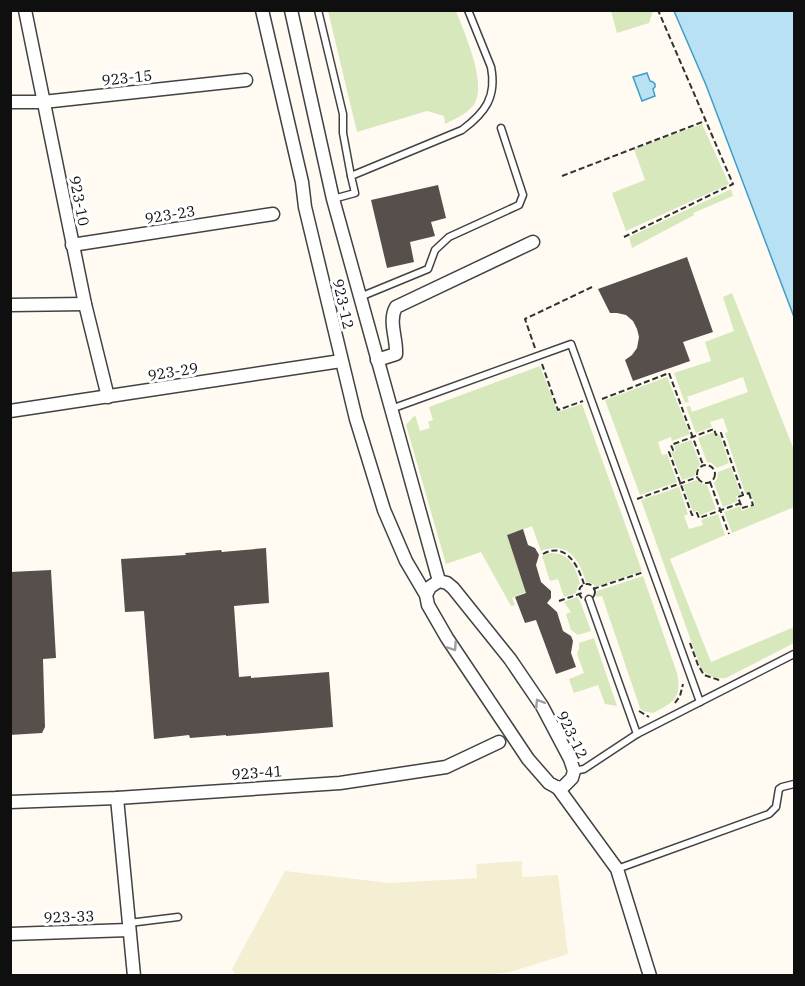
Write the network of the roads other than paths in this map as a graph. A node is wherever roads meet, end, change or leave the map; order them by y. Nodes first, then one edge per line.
1 (25, 10) edge
2 (262, 10) edge
3 (291, 10) edge
4 (318, 10) edge
5 (468, 10) edge
6 (475, 10) edge
7 (473, 23) junction
8 (246, 80) dead end
9 (10, 102) edge
10 (43, 102) junction
11 (501, 129) dead end
12 (351, 176) junction
13 (333, 199) junction
14 (273, 214) dead end
15 (533, 242) dead end
16 (72, 245) junction
17 (360, 297) junction
18 (85, 304) junction
19 (10, 305) edge
20 (377, 360) junction
21 (341, 361) junction
22 (108, 397) junction
23 (391, 409) junction
24 (10, 411) edge
25 (439, 581) junction
26 (426, 595) junction
27 (589, 599) dead end
28 (795, 654) edge
29 (700, 702) junction
30 (637, 734) junction
31 (498, 742) dead end
32 (574, 771) junction
33 (795, 784) edge
34 (558, 788) junction
35 (117, 798) junction
36 (10, 802) edge
37 (617, 868) junction
38 (178, 916) dead end
39 (128, 927) junction
40 (10, 934) edge
41 (134, 975) edge
42 (650, 975) edge

1 - 10 street, 923-10
2 - 21 street, 923-12
3 - 13 street, 923-12
4 - 12 lane
5 - 7 lane
6 - 7 lane
7 - 12 lane
8 - 10 street, 923-15
9 - 10 street, 923-15
10 - 16 street, 923-10
11 - 17 lane
12 - 13 lane
13 - 17 street, 923-12
14 - 16 street, 923-23
15 - 20 street
16 - 18 street, 923-10
17 - 20 street, 923-12
18 - 19 street
18 - 22 street, 923-10
20 - 23 street, 923-12
21 - 22 street, 923-29
21 - 26 street, 923-12
22 - 24 street, 923-29
23 - 25 street, 923-12
23 - 29 lane
25 - 26 street
32 -> 25 street, 923-12
26 -> 34 street, 923-12
27 - 30 lane
28 - 29 lane
29 - 30 lane
30 - 32 lane
31 - 35 street, 923-41
32 - 34 street, 923-12
33 - 37 lane
34 - 37 street, 923-12
35 - 36 street, 923-41
35 - 39 street
37 - 42 street, 923-12
38 - 39 lane
39 - 40 street, 923-33
39 - 41 street

